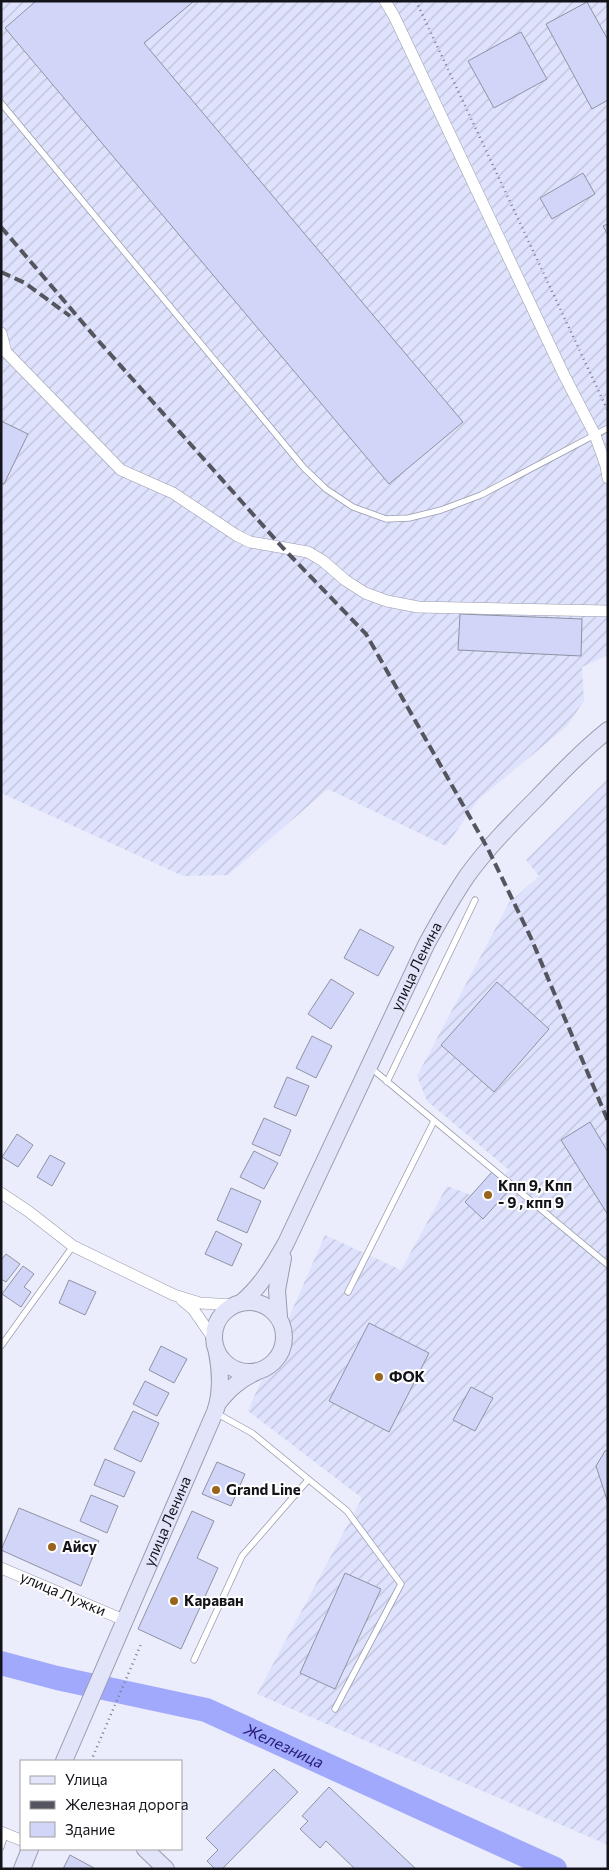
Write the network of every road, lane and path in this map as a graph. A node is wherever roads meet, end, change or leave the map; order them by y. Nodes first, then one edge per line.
1 (385, 1) edge
2 (416, 1) edge
3 (1, 103) edge
4 (1, 333) edge
5 (608, 412) edge
6 (608, 428) edge
7 (595, 435) junction
8 (608, 478) edge
9 (608, 611) edge
10 (608, 730) edge
11 (475, 900) dead end
12 (369, 1067) junction
13 (387, 1082) junction
14 (434, 1120) junction
15 (1, 1193) edge
16 (286, 1243) junction
17 (73, 1246) junction
18 (608, 1265) edge
19 (348, 1292) dead end
20 (174, 1295) junction
21 (237, 1304) junction
22 (279, 1317) junction
23 (215, 1345) junction
24 (1, 1346) edge
25 (256, 1372) junction
26 (216, 1408) junction
27 (308, 1480) junction
28 (1, 1568) edge
29 (124, 1620) junction
30 (141, 1644) dead end
31 (194, 1660) dead end
32 (334, 1709) dead end
33 (64, 1760) edge
34 (90, 1760) edge
35 (3, 1833) edge
36 (20, 1840) edge
37 (1, 1847) edge
38 (30, 1850) edge
39 (146, 1850) edge
40 (22, 1869) edge
41 (166, 1869) edge

1 - 7 street
2 - 5 path
3 - 7 lane
4 - 9 street
6 - 7 lane
7 - 8 street
10 - 12 street, улица Ленина
11 - 13 lane
12 - 13 lane
12 - 16 street, улица Ленина
13 - 14 lane
14 - 18 lane
14 - 19 lane
15 - 17 street
16 - 21 street
16 - 22 street
17 - 20 street
17 - 24 lane
20 - 21 street
20 - 23 street
21 - 22 street
21 - 23 street
22 - 25 street
23 - 25 street
23 - 26 street
25 - 26 street
26 - 27 lane
26 - 29 street, улица Ленина
27 - 31 lane
27 - 32 lane
28 - 29 street, улица Лужки
29 - 33 street, улица Ленина
30 - 34 path
35 - 36 street
35 - 37 lane
38 - 40 street
39 - 41 street

